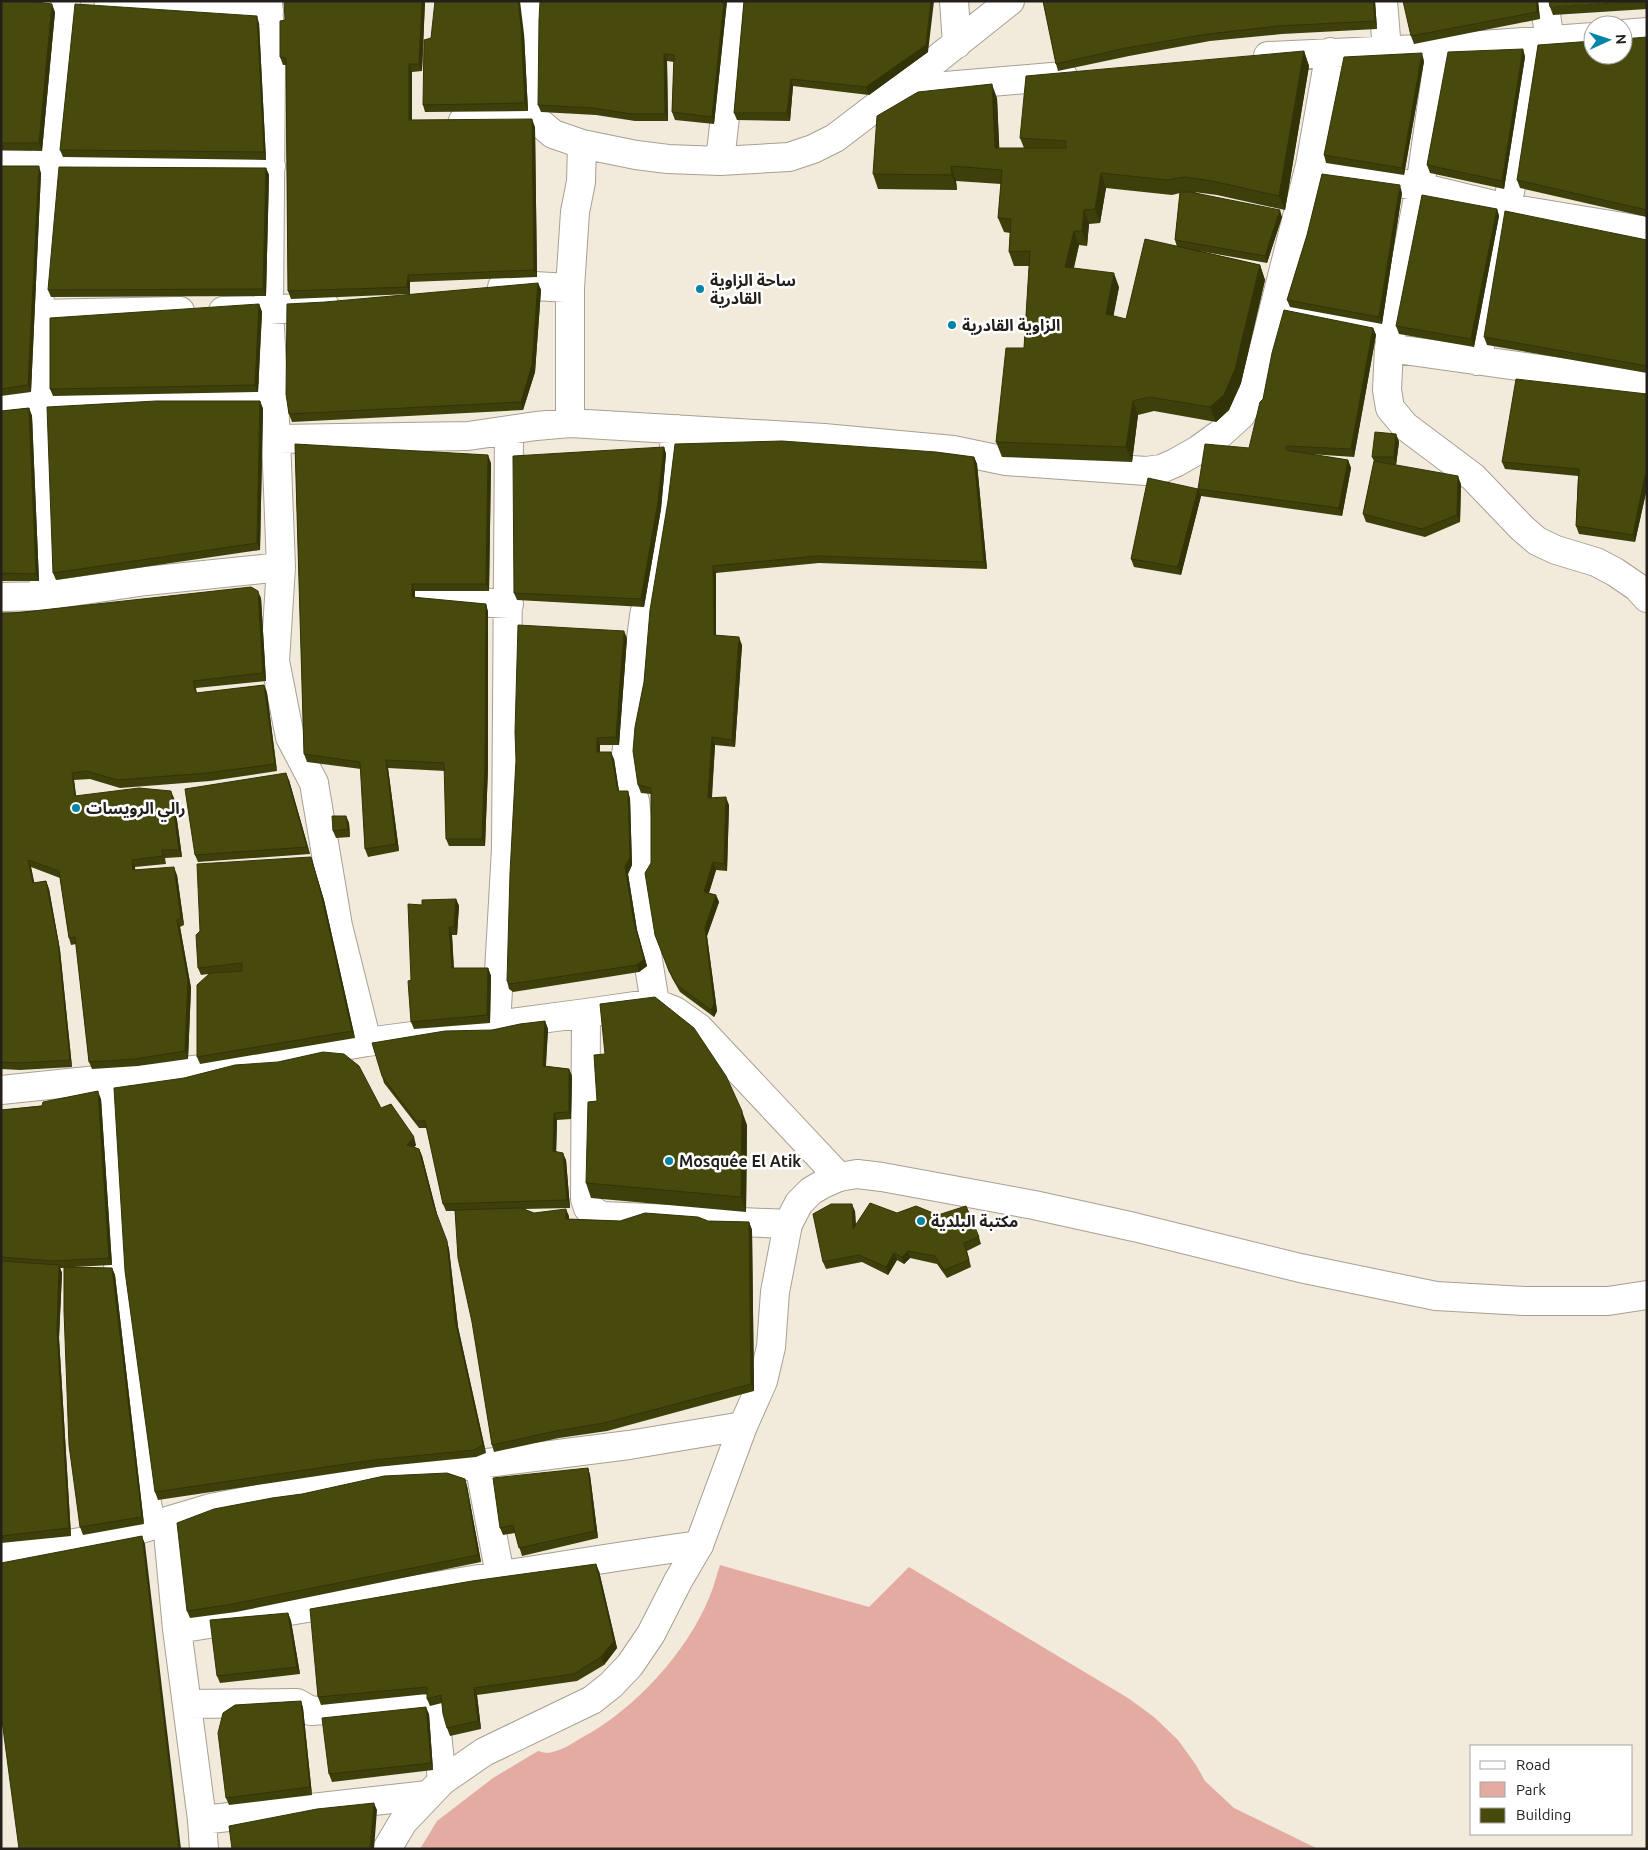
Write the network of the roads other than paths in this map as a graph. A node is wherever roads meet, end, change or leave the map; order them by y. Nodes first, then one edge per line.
1 (526, 1) edge
2 (738, 1) edge
3 (954, 1) edge
4 (1010, 1) edge
5 (1383, 1) edge
6 (1544, 1) edge
7 (65, 4) edge
8 (38, 5) edge
9 (268, 6) edge
10 (1647, 32) edge
11 (1633, 33) edge
12 (1583, 38) edge
13 (1544, 41) junction
14 (957, 44) junction
15 (1440, 48) junction
16 (1388, 50) junction
17 (1330, 52) junction
18 (1246, 57) edge
19 (1085, 74) edge
20 (898, 90) junction
21 (534, 118) junction
22 (435, 121) edge
23 (582, 144) junction
24 (720, 161) junction
25 (1, 165) edge
26 (1310, 165) junction
27 (44, 166) junction
28 (271, 166) junction
29 (1420, 187) junction
30 (1507, 208) junction
31 (1647, 231) edge
32 (570, 288) junction
33 (476, 290) edge
34 (347, 304) edge
35 (1275, 307) junction
36 (269, 310) junction
37 (39, 314) junction
38 (1390, 339) junction
39 (1477, 361) junction
40 (1647, 384) edge
41 (274, 398) junction
42 (40, 403) junction
43 (1, 407) edge
44 (570, 423) junction
45 (677, 428) junction
46 (509, 430) junction
47 (276, 440) junction
48 (281, 567) junction
49 (44, 596) junction
50 (1, 597) edge
51 (1647, 598) edge
52 (428, 599) edge
53 (509, 604) junction
54 (655, 1003) junction
55 (586, 1013) junction
56 (496, 1025) junction
57 (367, 1042) junction
58 (105, 1078) junction
59 (1, 1090) edge
60 (839, 1177) junction
61 (788, 1224) junction
62 (1647, 1295) edge
63 (743, 1426) junction
64 (479, 1464) junction
65 (159, 1524) junction
66 (699, 1545) junction
67 (1, 1555) edge
68 (500, 1575) junction
69 (177, 1629) junction
70 (187, 1704) junction
71 (435, 1788) junction
72 (202, 1820) junction
73 (204, 1849) edge
74 (387, 1849) edge

1 - 21 street
2 - 24 street
3 - 14 street
4 - 14 street
5 - 16 street
6 - 13 street
7 - 8 street
7 - 9 street
7 - 27 street
9 - 28 street
10 - 11 street
12 - 13 street
13 - 15 street
13 - 30 street
14 - 20 street
15 - 16 street
15 - 29 street
16 - 17 street
17 - 18 street
17 - 26 street
19 - 20 street
20 - 24 street
21 - 22 street
21 - 23 street
23 - 24 street
23 - 32 street
25 - 27 street
26 - 29 street
26 - 35 street
27 - 28 street
27 - 37 street
28 - 36 street
29 - 30 street
29 - 38 street
30 - 31 street
30 - 39 street
32 - 33 street
32 - 44 street
34 - 36 street
35 - 38 street
35 - 45 street
36 - 37 street
36 - 41 street
37 - 42 street
38 - 39 street
38 - 51 street
39 - 40 street
41 - 42 street
41 - 47 street
42 - 43 street
42 - 49 street
44 - 45 street
44 - 46 street
45 - 54 street
46 - 47 street
46 - 53 street
47 - 48 street
48 - 49 street
48 - 57 street
49 - 50 street
52 - 53 street
53 - 56 street
54 - 55 street
54 - 60 street
55 - 56 street
55 - 61 street
56 - 57 street
57 - 58 street
58 - 59 street
58 - 65 street
60 - 61 street
60 - 62 street
61 - 63 street
63 - 64 street
63 - 66 street
64 - 65 street
64 - 68 street
65 - 67 street
65 - 69 street
66 - 68 street
66 - 71 street
68 - 69 street
69 - 70 street
70 - 71 street
70 - 72 street
71 - 72 street
71 - 74 street
72 - 73 street

